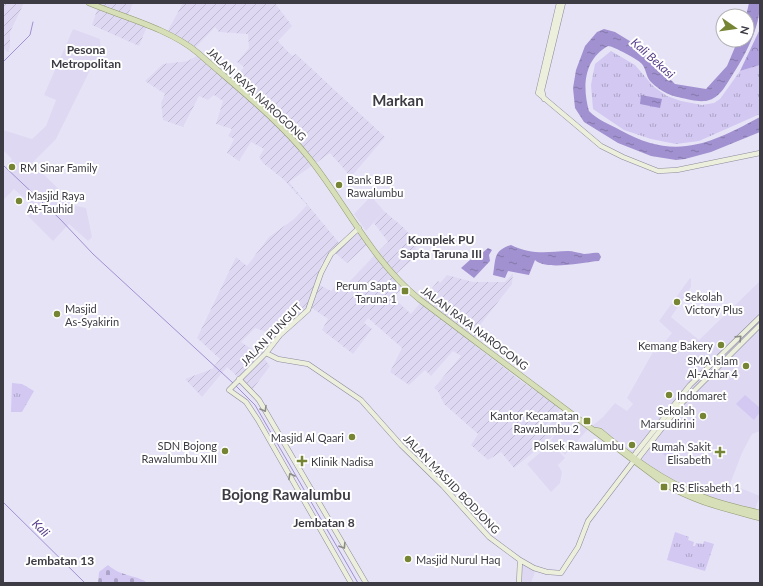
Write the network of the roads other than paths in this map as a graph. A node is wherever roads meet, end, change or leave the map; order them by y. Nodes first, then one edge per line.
1 (89, 3) edge
2 (559, 3) edge
3 (563, 3) edge
4 (559, 12) junction
5 (544, 99) junction
6 (760, 153) edge
7 (359, 228) junction
8 (760, 317) edge
9 (760, 325) edge
10 (266, 353) junction
11 (701, 374) junction
12 (706, 378) junction
13 (239, 380) junction
14 (690, 385) junction
15 (695, 389) junction
16 (663, 417) junction
17 (668, 420) junction
18 (650, 434) junction
19 (654, 438) junction
20 (636, 458) junction
21 (760, 513) edge
22 (760, 518) edge
23 (520, 560) junction
24 (351, 583) edge
25 (366, 583) edge
26 (519, 583) edge

1 - 7 main road, JALAN RAYA NAROGONG
2 - 4 street
3 - 4 street
4 - 5 street
4 - 5 street
5 - 6 street
7 - 10 street, JALAN PUNGUT
7 - 20 main road, JALAN RAYA NAROGONG
11 -> 8 street
9 - 12 street
10 - 13 street, JALAN PUNGUT
10 - 23 street, JALAN MASJID BODJONG
11 - 12 street
11 - 14 street
12 - 15 street
24 -> 13 street, JALAN PUNGUT
13 -> 25 street
14 - 15 street
14 - 16 street
15 - 17 street
16 - 17 street
16 - 18 street
17 - 19 street
18 - 19 street
18 - 20 street
19 - 20 street
20 - 21 main road
20 - 22 main road
20 - 23 street, JALAN MASJID BODJONG
23 - 26 street

